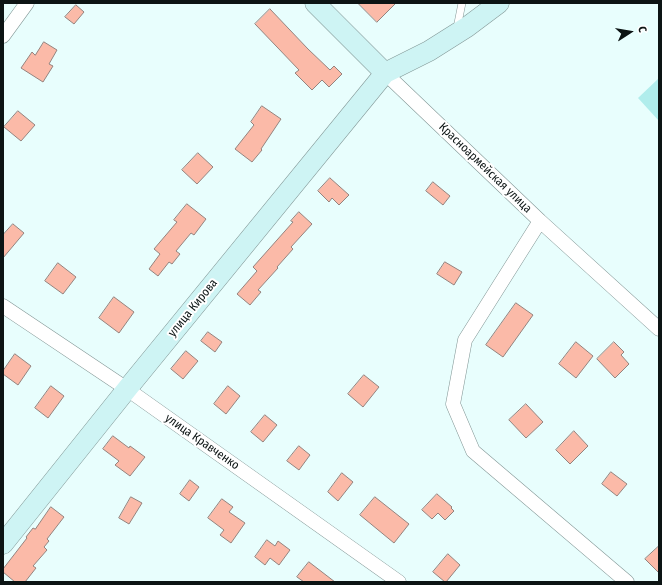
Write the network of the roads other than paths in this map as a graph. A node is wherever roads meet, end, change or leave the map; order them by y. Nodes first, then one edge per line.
1 (27, 3) edge
2 (315, 3) edge
3 (462, 3) edge
4 (499, 3) edge
5 (456, 34) junction
6 (3, 36) edge
7 (385, 73) junction
8 (540, 220) junction
9 (3, 306) edge
10 (659, 328) edge
11 (127, 389) junction
12 (3, 544) edge
13 (399, 582) edge
14 (628, 582) edge

1 - 6 street
2 - 7 street, Красноармейская улица
3 - 5 lane
4 - 5 street
5 - 7 street
7 - 8 street, Красноармейская улица
7 - 11 street, улица Кирова
8 - 10 street, Красноармейская улица
8 - 14 street
9 - 11 street, улица Кравченко
11 - 12 street, улица Кирова
11 - 13 street, улица Кравченко

